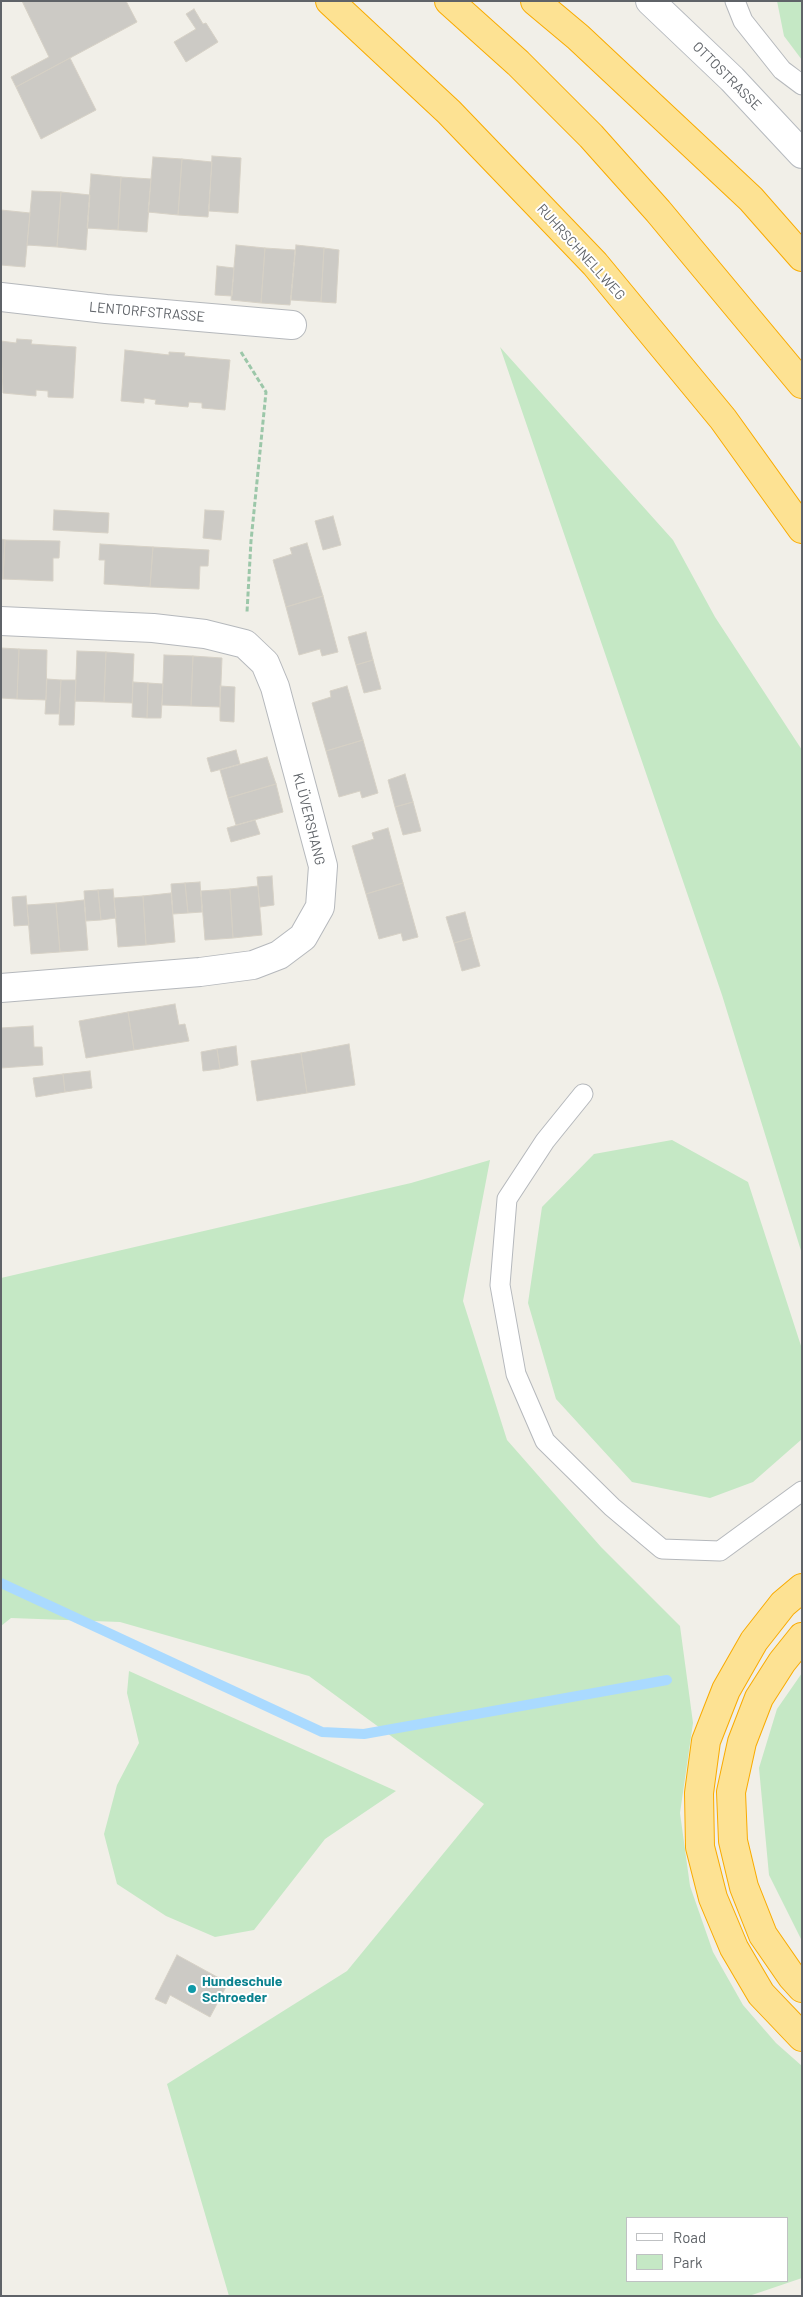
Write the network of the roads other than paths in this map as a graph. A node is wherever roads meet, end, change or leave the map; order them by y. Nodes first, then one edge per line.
1 (330, 1) edge
2 (449, 1) edge
3 (535, 1) edge
4 (650, 1) edge
5 (735, 1) edge
6 (802, 85) edge
7 (802, 154) edge
8 (802, 257) edge
9 (1, 297) edge
10 (292, 325) dead end
11 (802, 384) edge
12 (802, 528) edge
13 (1, 621) edge
14 (1, 988) edge
15 (584, 1094) dead end
16 (802, 1491) edge
17 (802, 1588) edge
18 (802, 1637) edge
19 (802, 1988) edge
20 (802, 2037) edge

1 - 12 highway, RUHRSCHNELLWEG
2 - 11 highway
3 - 8 highway
4 - 7 street, OTTOSTRASSE
5 - 6 lane
9 - 10 street, LENTORFSTRASSE
13 - 14 street, KLÜVERSHANG
15 - 16 lane
17 - 20 highway
18 - 19 highway

